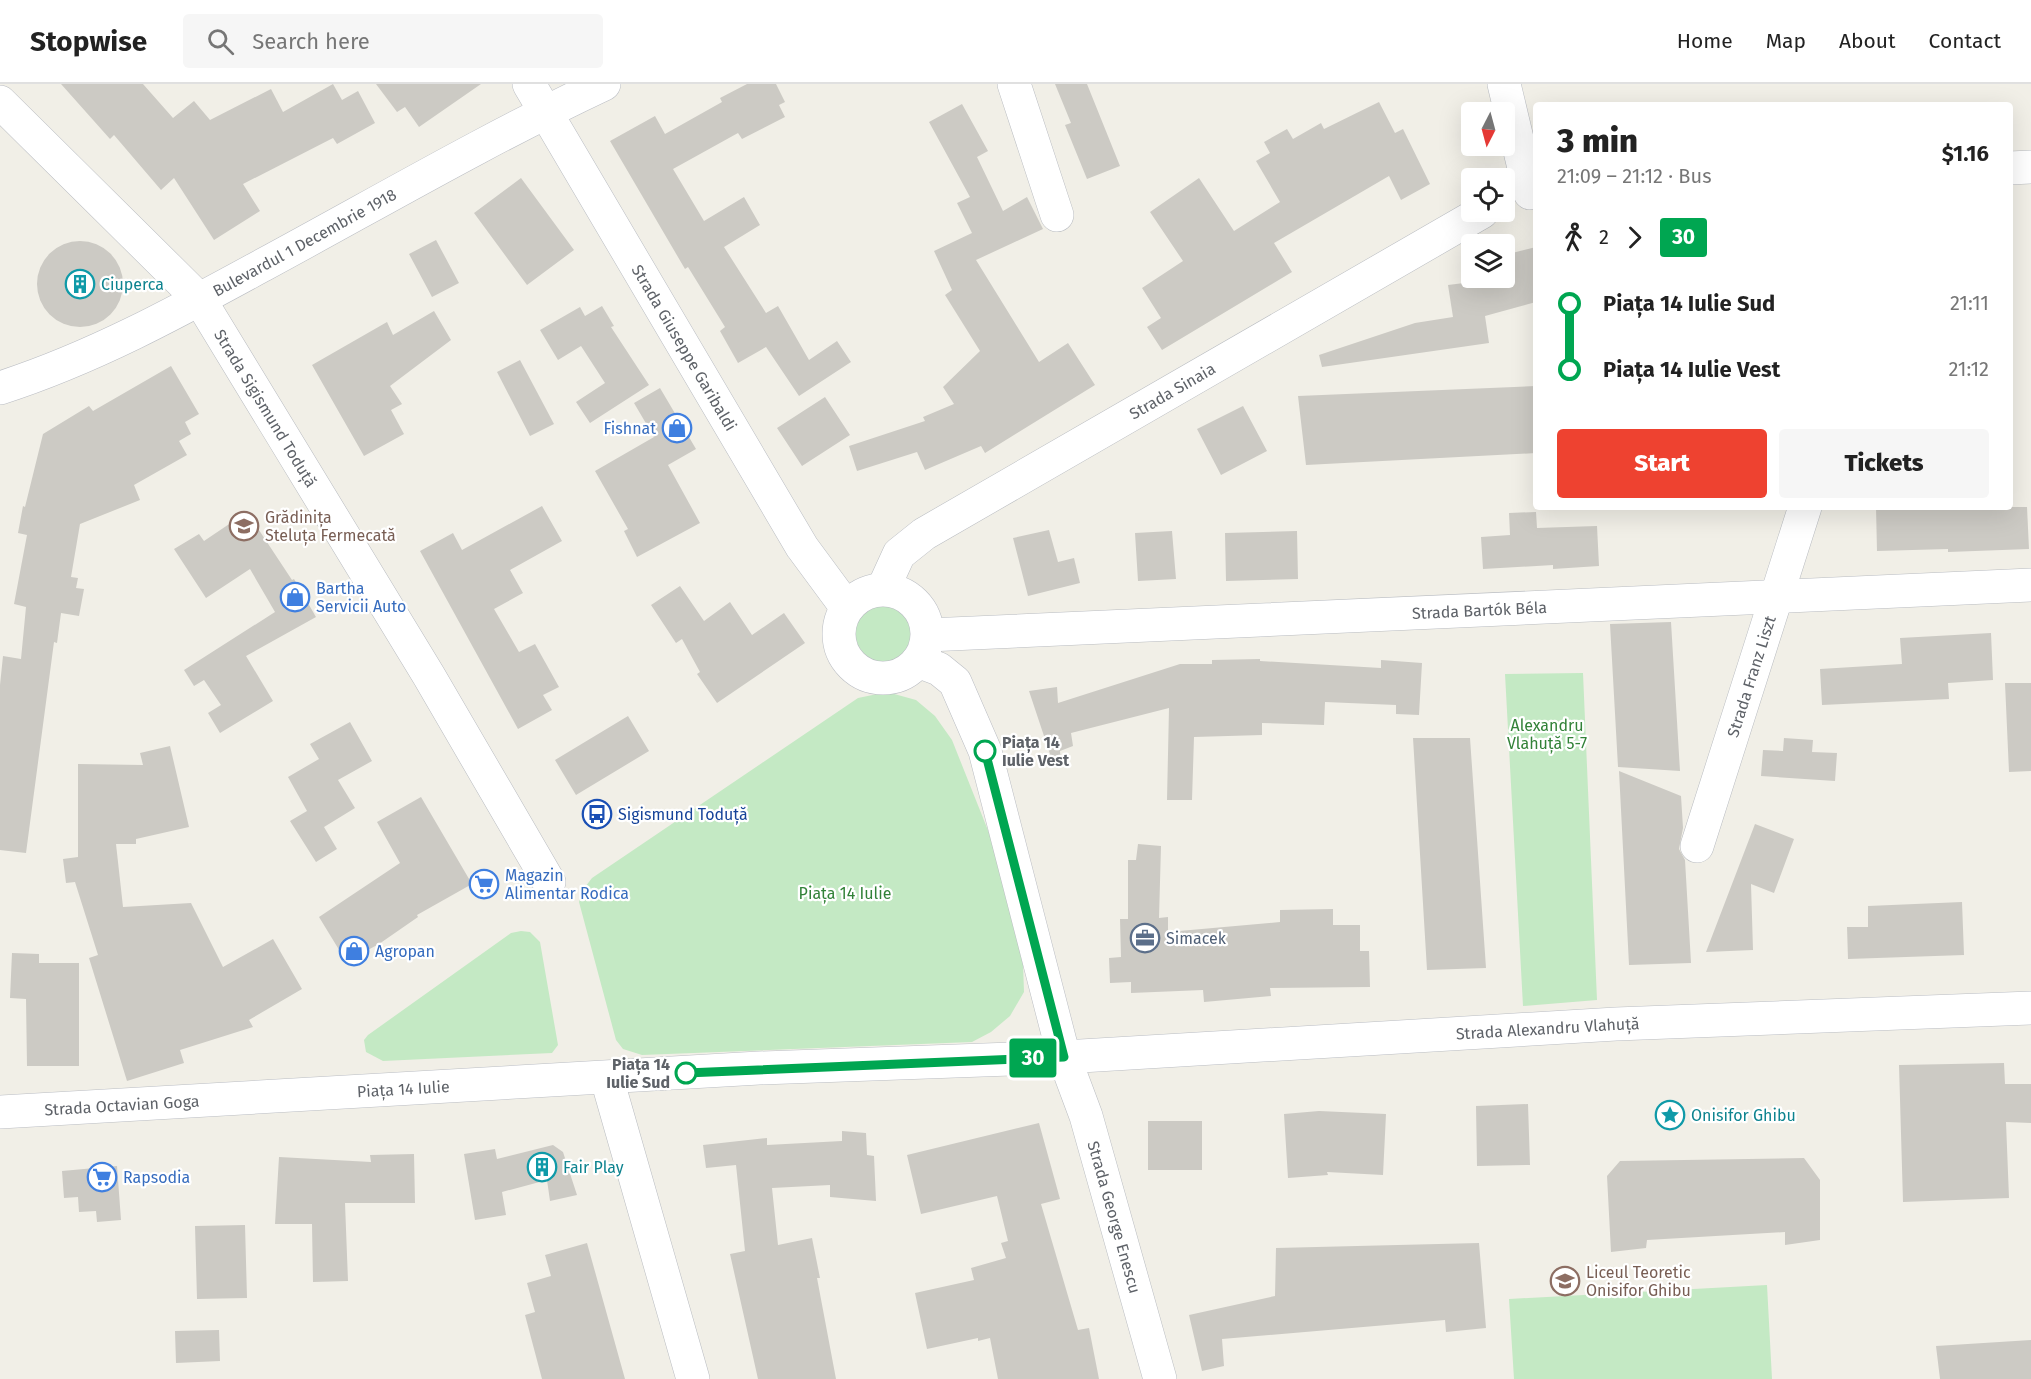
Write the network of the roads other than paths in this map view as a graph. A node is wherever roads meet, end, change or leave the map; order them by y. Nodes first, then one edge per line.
1 (529, 84) edge
2 (604, 84) edge
3 (1014, 84) edge
4 (1504, 84) edge
5 (0, 102) edge
6 (546, 112) junction
7 (2031, 167) edge
8 (2013, 168) edge
9 (1524, 196) edge
10 (1057, 215) dead end
11 (1465, 222) edge
12 (200, 300) junction
13 (0, 388) edge
14 (1804, 510) edge
15 (2031, 585) edge
16 (883, 589) junction
17 (1774, 596) junction
18 (847, 608) junction
19 (923, 648) junction
20 (1696, 846) dead end
21 (549, 882) dead end
22 (2031, 1008) edge
23 (1064, 1057) junction
24 (607, 1078) junction
25 (243, 1100) joint
26 (0, 1112) edge
27 (693, 1379) edge
28 (1160, 1379) edge

1 - 6 street, Strada Giuseppe Garibaldi
2 - 6 street, Bulevardul 1 Decembrie 1918
3 - 10 street
4 - 9 street
5 - 12 street, Strada Sigismund Toduță
6 - 12 street, Bulevardul 1 Decembrie 1918
6 - 18 street, Strada Giuseppe Garibaldi
7 - 8 street
11 - 16 street, Strada Sinaia
12 - 13 street, Bulevardul 1 Decembrie 1918
12 - 21 street, Strada Sigismund Toduță
14 - 17 street, Strada Franz Liszt
15 - 17 street, Strada Bartók Béla
16 - 18 street
16 - 19 street
17 - 19 street, Strada Bartók Béla
17 - 20 street, Strada Franz Liszt
18 - 19 street
19 - 23 street
22 - 23 street, Strada Alexandru Vlahuță
23 - 24 street, Piața 14 Iulie
23 - 28 street, Strada George Enescu
24 - 25 street, Piața 14 Iulie
24 - 27 street
25 - 26 street, Strada Octavian Goga

